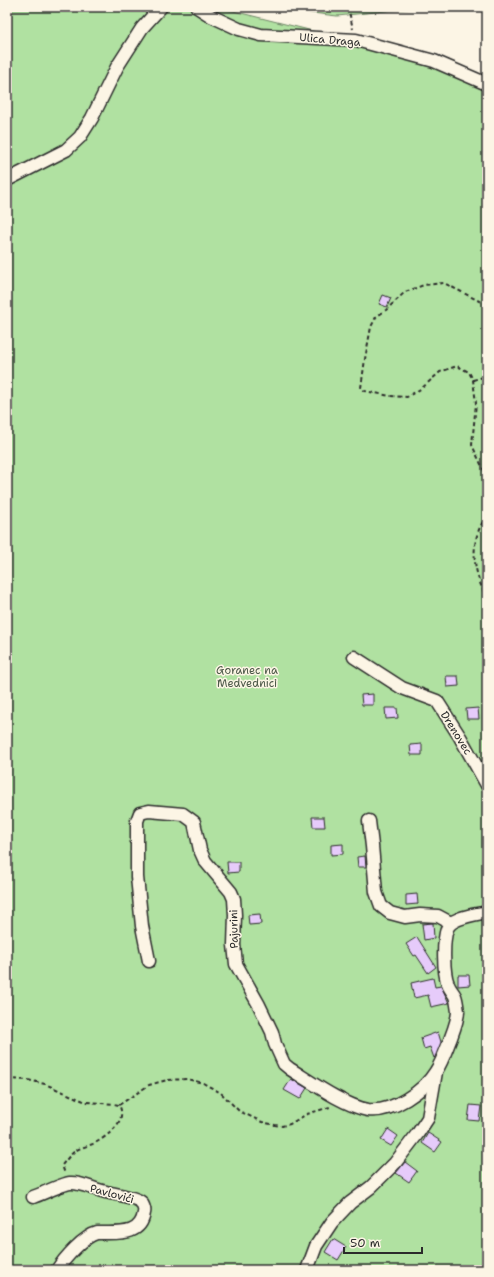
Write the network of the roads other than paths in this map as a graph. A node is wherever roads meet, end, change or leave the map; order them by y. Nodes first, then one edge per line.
1 (161, 7) edge
2 (197, 7) edge
3 (487, 84) edge
4 (7, 180) edge
5 (354, 657) dead end
6 (487, 785) edge
7 (369, 821) dead end
8 (487, 912) edge
9 (451, 923) junction
10 (150, 961) dead end
11 (436, 1071) junction
12 (33, 1197) dead end
13 (57, 1270) edge
14 (307, 1270) edge

1 - 4 street
2 - 3 street, Ulica Draga
5 - 6 street, Drenovec
7 - 9 street
8 - 9 street
9 - 11 street, Pajurini
10 - 11 street, Pajurini
11 - 14 street, Pajurini
12 - 13 street, Pavlovići

